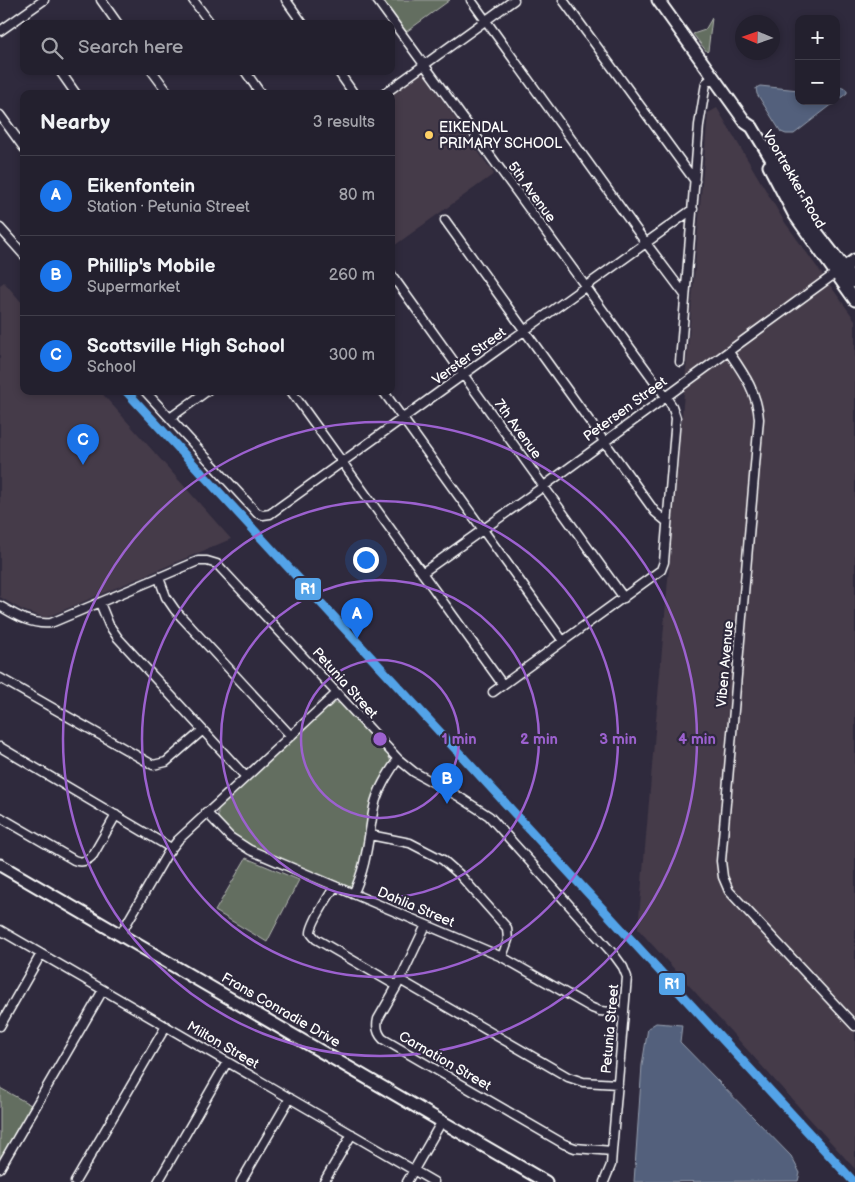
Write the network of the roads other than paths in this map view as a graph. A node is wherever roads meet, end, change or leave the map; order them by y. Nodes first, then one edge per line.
1 (44, 0) edge
2 (101, 0) edge
3 (194, 0) edge
4 (286, 0) edge
5 (377, 0) edge
6 (471, 0) edge
7 (514, 0) edge
8 (563, 0) edge
9 (658, 0) edge
10 (20, 17) junction
11 (23, 20) edge
12 (115, 20) edge
13 (208, 20) edge
14 (300, 20) edge
15 (391, 20) edge
16 (485, 21) junction
17 (395, 25) edge
18 (0, 31) edge
19 (424, 65) junction
20 (63, 75) edge
21 (155, 75) edge
22 (248, 75) edge
23 (341, 75) edge
24 (713, 77) junction
25 (73, 90) edge
26 (166, 90) edge
27 (258, 90) edge
28 (351, 90) edge
29 (390, 90) edge
30 (0, 115) edge
31 (20, 142) edge
32 (695, 181) junction
33 (693, 209) junction
34 (445, 220) dead end
35 (0, 228) edge
36 (646, 243) junction
37 (20, 250) edge
38 (855, 260) edge
39 (840, 271) junction
40 (395, 280) edge
41 (855, 282) edge
42 (585, 287) junction
43 (685, 295) junction
44 (855, 300) edge
45 (524, 331) junction
46 (729, 352) junction
47 (680, 362) dead end
48 (464, 375) junction
49 (150, 395) edge
50 (199, 395) edge
51 (294, 395) edge
52 (386, 395) edge
53 (666, 397) junction
54 (170, 418) junction
55 (403, 419) junction
56 (605, 442) junction
57 (342, 462) junction
58 (544, 486) junction
59 (667, 522) junction
60 (483, 529) junction
61 (422, 573) junction
62 (159, 578) junction
63 (624, 598) junction
64 (100, 603) junction
65 (0, 606) edge
66 (563, 641) junction
67 (0, 678) edge
68 (503, 685) junction
69 (492, 692) dead end
70 (337, 693) junction
71 (203, 730) junction
72 (290, 736) junction
73 (0, 747) edge
74 (398, 759) junction
75 (246, 776) junction
76 (206, 812) junction
77 (116, 815) junction
78 (0, 817) edge
79 (370, 835) junction
80 (171, 848) junction
81 (0, 865) edge
82 (334, 886) junction
83 (353, 894) junction
84 (426, 925) junction
85 (0, 930) edge
86 (120, 935) junction
87 (42, 954) junction
88 (502, 957) junction
89 (399, 983) junction
90 (103, 990) junction
91 (623, 1013) junction
92 (0, 1026) edge
93 (166, 1026) junction
94 (855, 1026) edge
95 (227, 1062) junction
96 (618, 1084) junction
97 (290, 1098) junction
98 (442, 1121) junction
99 (352, 1134) junction
100 (612, 1151) junction
101 (0, 1168) edge
102 (414, 1170) junction
103 (75, 1182) edge
104 (158, 1182) edge
105 (241, 1182) edge
106 (324, 1182) edge
107 (407, 1182) edge
108 (434, 1182) edge
109 (546, 1182) edge
110 (604, 1182) edge

1 - 10 street
2 - 12 street
3 - 13 street
4 - 14 street
5 - 15 street, 5th Avenue
6 - 16 street
7 - 16 street
8 - 32 street
9 - 24 street, Voortrekker Road
10 - 11 street
10 - 18 street
16 - 19 street
16 - 36 street
17 - 19 street, 5th Avenue
19 - 29 street
19 - 42 street, 5th Avenue
20 - 25 street
21 - 26 street
22 - 27 street
23 - 28 street
24 - 32 street
24 - 39 street, Voortrekker Road
30 - 31 street
32 - 33 street
33 - 36 street, Verster Street
33 - 43 street
34 - 45 street
35 - 37 street
36 - 42 street, Verster Street
36 - 43 street
38 - 39 street
39 - 41 street
39 - 44 street
39 - 46 street, Petersen Street
40 - 48 street, 7th Avenue
42 - 45 street, Verster Street
42 - 53 street, 5th Avenue
43 - 47 street
45 - 48 street, Verster Street
45 - 56 street
46 - 53 street, Petersen Street
46 - 94 street, Viben Avenue
48 - 55 street, Verster Street
48 - 58 street, 7th Avenue
49 - 54 street
50 - 54 street
51 - 57 street
52 - 55 street
53 - 56 street, Petersen Street
53 - 59 street, 5th Avenue
54 - 57 street, Verster Street
55 - 57 street, Verster Street
55 - 60 street
56 - 58 street, Petersen Street
56 - 59 street
57 - 61 street
58 - 60 street, Petersen Street
58 - 63 street, 7th Avenue
59 - 63 street, 5th Avenue
60 - 61 street, Petersen Street
60 - 66 street
61 - 68 street
62 - 64 street, Petunia Street
62 - 70 street, Petunia Street
62 - 72 street
63 - 66 street
64 - 65 street, Petunia Street
64 - 71 street
66 - 68 street
67 - 71 street
68 - 69 street
70 - 72 street
70 - 74 street, Petunia Street
71 - 75 street
72 - 75 street
73 - 77 street
74 - 79 street
74 - 91 street, Petunia Street
75 - 76 street
76 - 80 street
76 - 82 street, Dahlia Street
77 - 78 street
77 - 80 street
79 - 83 street
79 - 88 street
80 - 86 street
81 - 86 street, Frans Conradie Drive
82 - 83 street, Dahlia Street
82 - 89 street
83 - 84 street, Dahlia Street
84 - 88 street, Dahlia Street
84 - 89 street, Carnation Street
85 - 87 street, Milton Street
86 - 98 street, Frans Conradie Drive
87 - 90 street, Milton Street
87 - 92 street
88 - 91 street, Dahlia Street
89 - 96 street
89 - 100 street, Carnation Street
90 - 93 street, Milton Street
90 - 101 street
91 - 96 street, Petunia Street
93 - 95 street, Milton Street
93 - 103 street
95 - 97 street, Milton Street
95 - 104 street
96 - 100 street, Petunia Street
97 - 99 street, Milton Street
97 - 105 street
98 - 102 street
98 - 109 street, Frans Conradie Drive
99 - 102 street, Milton Street
99 - 106 street
100 - 110 street, Petunia Street
102 - 107 street
102 - 108 street, Milton Street

